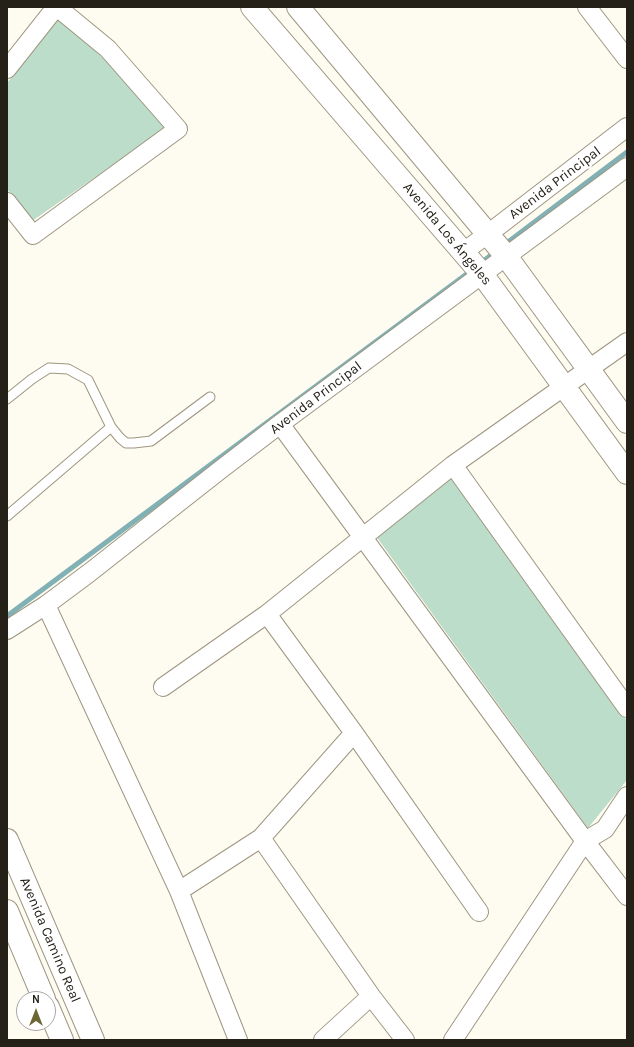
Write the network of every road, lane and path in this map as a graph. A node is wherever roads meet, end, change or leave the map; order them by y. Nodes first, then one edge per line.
1 (57, 7) edge
2 (252, 7) edge
3 (298, 7) edge
4 (587, 7) edge
5 (627, 59) edge
6 (7, 69) edge
7 (627, 127) edge
8 (627, 167) edge
9 (7, 202) edge
10 (488, 234) junction
11 (463, 252) junction
12 (506, 256) junction
13 (482, 274) junction
14 (627, 342) edge
15 (589, 370) junction
16 (564, 386) junction
17 (210, 398) dead end
18 (7, 399) edge
19 (627, 422) edge
20 (280, 424) junction
21 (111, 427) junction
22 (453, 465) junction
23 (627, 473) edge
24 (7, 516) edge
25 (363, 537) junction
26 (46, 604) junction
27 (267, 614) junction
28 (7, 630) edge
29 (163, 687) dead end
30 (627, 708) edge
31 (354, 733) junction
32 (627, 796) edge
33 (261, 838) junction
34 (7, 840) edge
35 (585, 841) junction
36 (179, 891) junction
37 (627, 896) edge
38 (7, 911) edge
39 (479, 912) dead end
40 (41, 991) edge
41 (371, 996) junction
42 (56, 1026) edge
43 (62, 1040) edge
44 (93, 1040) edge
45 (238, 1040) edge
46 (322, 1040) edge
47 (406, 1040) edge
48 (453, 1040) edge

1 - 6 street
1 - 9 street
2 - 11 street, Avenida Los Ángeles
3 - 10 street
4 - 5 street
7 - 10 street, Avenida Principal
8 - 12 street, Avenida Principal
10 - 11 street, Avenida Principal
10 - 12 street
11 - 13 street, Avenida Los Ángeles
12 - 13 street, Avenida Principal
12 - 15 street
13 - 16 street, Avenida Los Ángeles
13 - 20 street, Avenida Principal
14 - 15 street
15 - 16 street
15 - 19 street
16 - 22 street
16 - 23 street, Avenida Los Ángeles
17 - 21 lane
18 - 21 lane
20 - 25 street
20 - 26 street, Avenida Principal
21 - 24 lane
22 - 25 street
22 - 30 street
25 - 27 street
25 - 35 street
26 - 28 street, Avenida Principal
26 - 36 street
27 - 29 street
27 - 31 street
31 - 33 street
31 - 39 street
32 - 35 street
33 - 36 street
33 - 41 street
34 - 44 street, Avenida Camino Real
35 - 37 street
35 - 48 street
36 - 45 street
38 - 40 street, Avenida Camino Real
41 - 46 street
41 - 47 street
42 - 43 street, Avenida Camino Real

